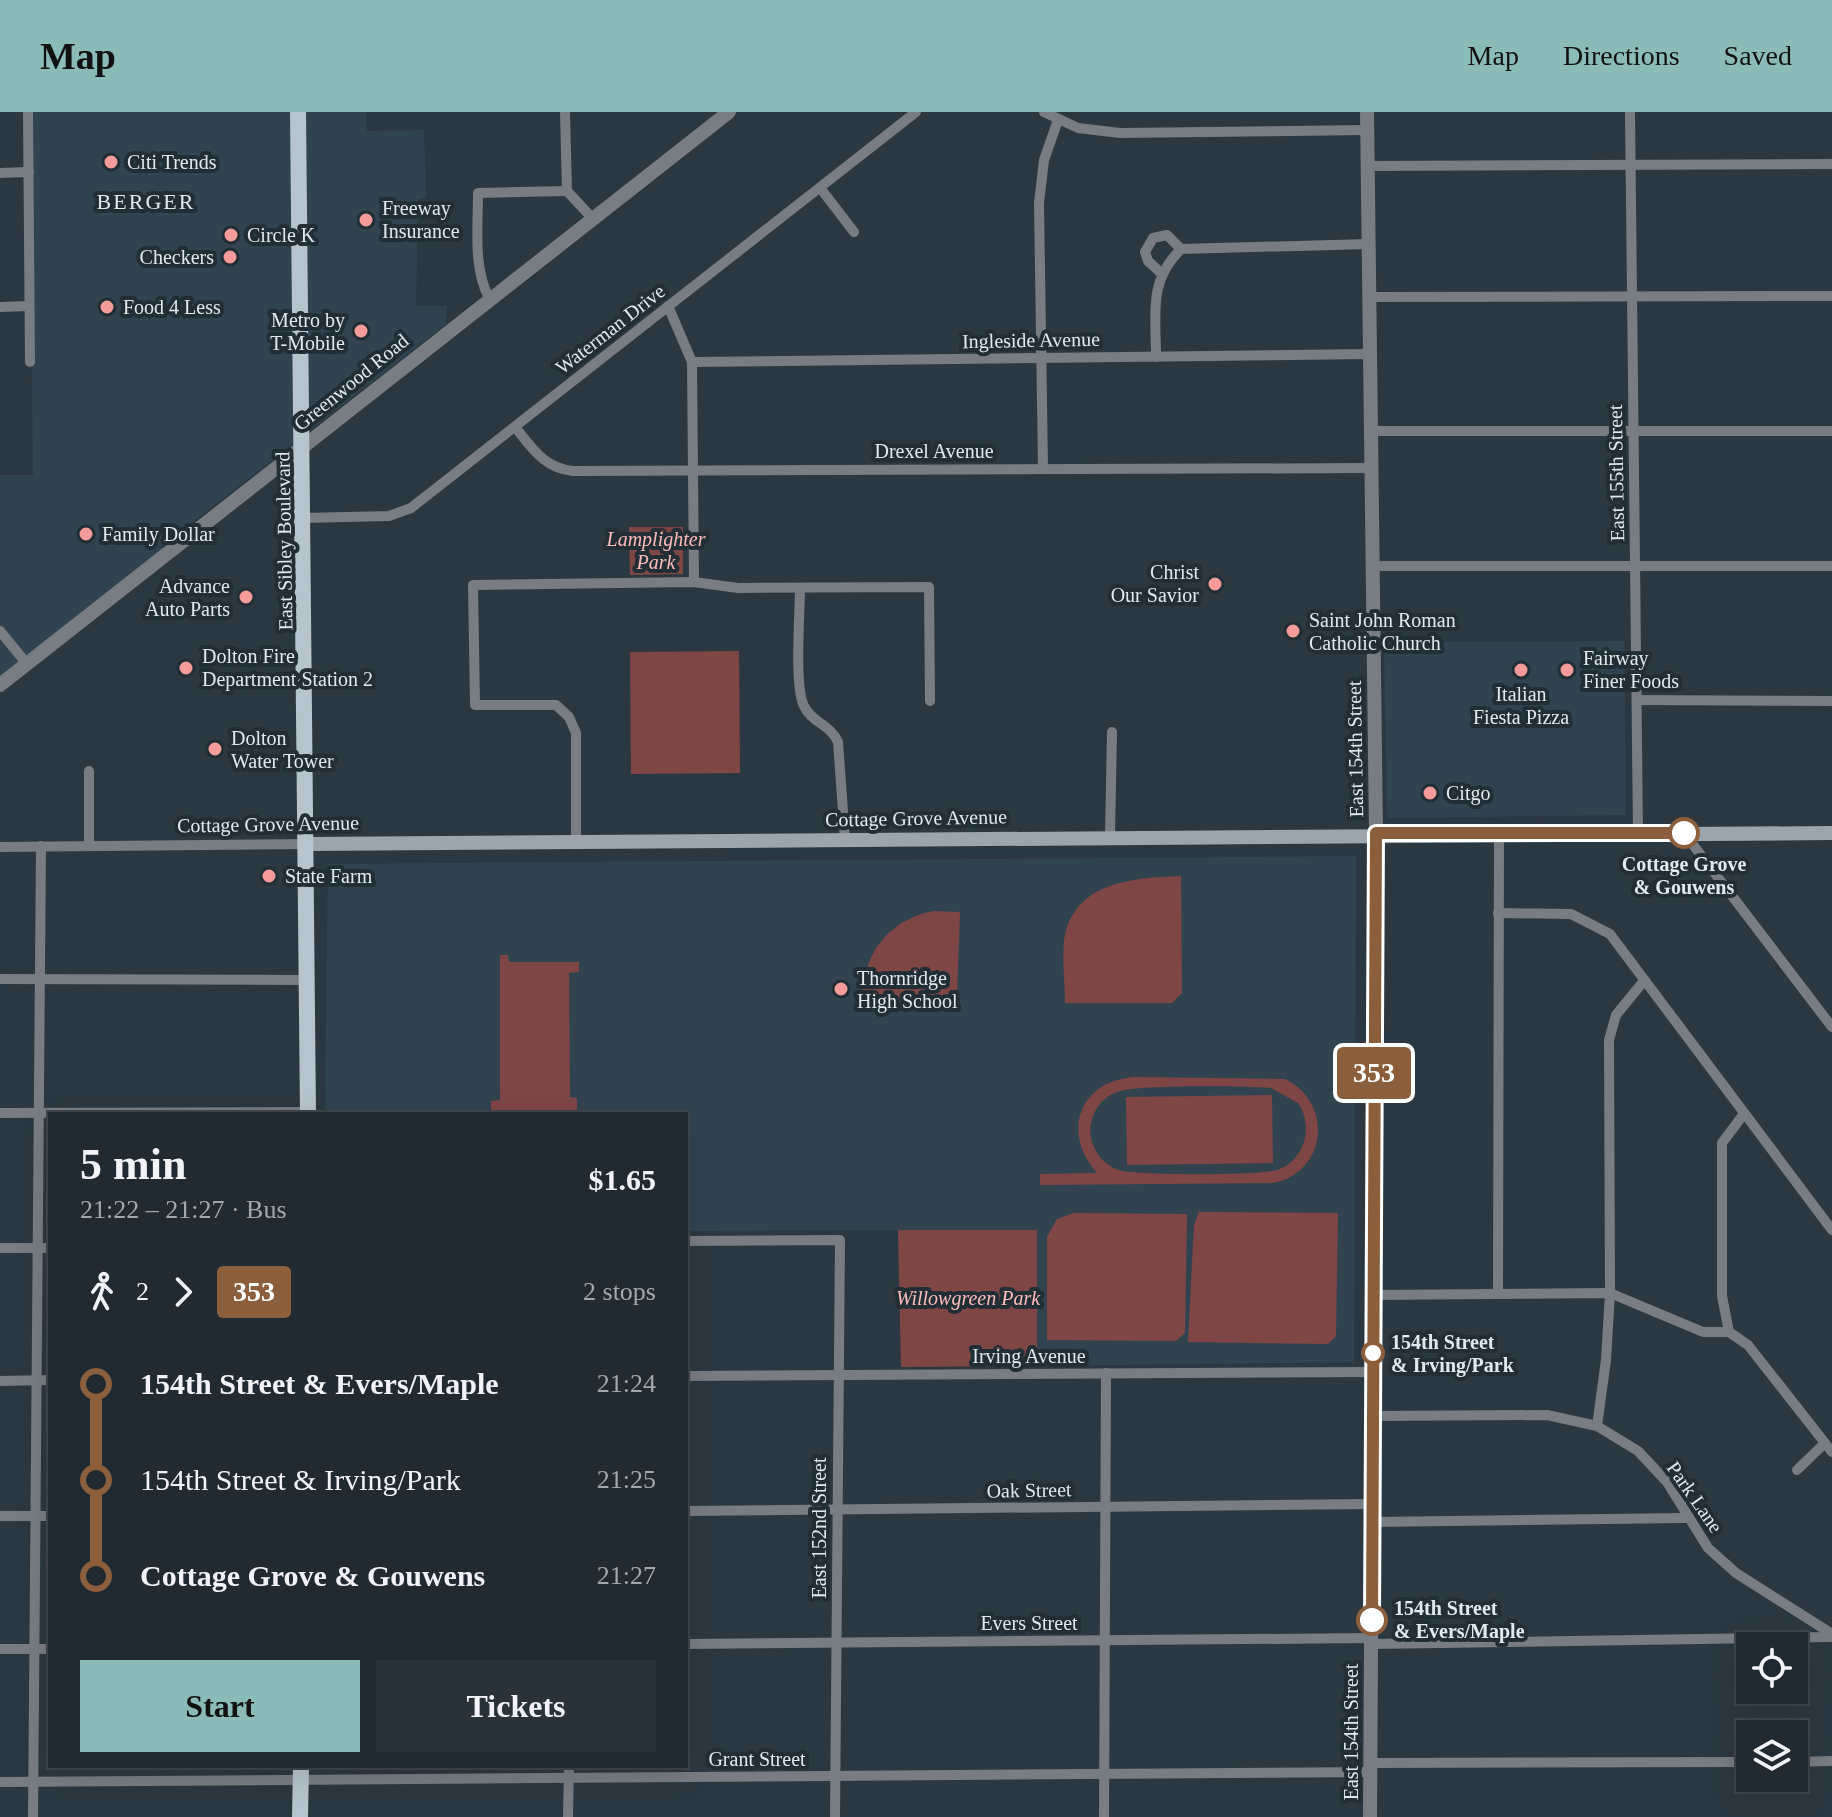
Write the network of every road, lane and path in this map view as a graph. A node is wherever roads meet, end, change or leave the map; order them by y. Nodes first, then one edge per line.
1 (28, 112) edge
2 (298, 112) edge
3 (565, 112) edge
4 (729, 112) edge
5 (916, 112) edge
6 (1044, 112) edge
7 (1367, 112) edge
8 (1630, 112) edge
9 (1058, 120) junction
10 (1367, 130) junction
11 (1832, 164) edge
12 (1631, 165) junction
13 (1368, 166) junction
14 (29, 172) junction
15 (0, 173) edge
16 (821, 189) junction
17 (567, 191) junction
18 (594, 220) junction
19 (854, 232) dead end
20 (1369, 244) junction
21 (1181, 249) junction
22 (1161, 273) junction
23 (1632, 296) junction
24 (1832, 296) edge
25 (1369, 297) junction
26 (489, 298) junction
27 (29, 306) junction
28 (668, 306) junction
29 (0, 307) edge
30 (1370, 354) junction
31 (1156, 357) junction
32 (1042, 358) junction
33 (30, 362) dead end
34 (692, 362) junction
35 (515, 427) junction
36 (1371, 431) junction
37 (1634, 431) junction
38 (1832, 431) edge
39 (303, 446) junction
40 (1043, 468) junction
41 (1371, 468) junction
42 (692, 470) junction
43 (304, 518) junction
44 (1635, 565) junction
45 (1373, 566) junction
46 (1832, 566) edge
47 (694, 582) junction
48 (800, 588) junction
49 (0, 631) edge
50 (208, 660) dead end
51 (306, 660) junction
52 (27, 664) junction
53 (0, 685) edge
54 (1637, 700) junction
55 (930, 701) dead end
56 (1832, 701) edge
57 (1112, 732) dead end
58 (89, 771) dead end
59 (1376, 833) junction
60 (1638, 833) junction
61 (1684, 833) junction
62 (1832, 833) edge
63 (1499, 834) junction
64 (1110, 836) junction
65 (845, 839) junction
66 (576, 841) junction
67 (307, 844) junction
68 (41, 846) junction
69 (89, 846) junction
70 (0, 847) edge
71 (1498, 913) junction
72 (0, 979) edge
73 (40, 979) junction
74 (308, 980) junction
75 (1643, 982) junction
76 (1832, 1027) edge
77 (308, 1112) edge
78 (0, 1113) edge
79 (39, 1113) junction
80 (48, 1113) edge
81 (1743, 1115) junction
82 (1832, 1230) edge
83 (688, 1241) edge
84 (0, 1248) edge
85 (38, 1248) junction
86 (48, 1248) edge
87 (1610, 1293) junction
88 (1498, 1294) junction
89 (1373, 1295) junction
90 (1729, 1332) junction
91 (1373, 1372) junction
92 (1106, 1373) junction
93 (838, 1375) junction
94 (688, 1376) edge
95 (48, 1380) edge
96 (0, 1381) edge
97 (37, 1381) junction
98 (1373, 1416) junction
99 (1597, 1426) junction
100 (1829, 1448) edge
101 (1797, 1470) dead end
102 (1372, 1504) junction
103 (1106, 1507) junction
104 (837, 1510) junction
105 (688, 1511) edge
106 (0, 1516) edge
107 (37, 1516) junction
108 (48, 1516) edge
109 (1686, 1518) junction
110 (1372, 1522) junction
111 (1832, 1636) edge
112 (1105, 1641) junction
113 (1371, 1641) junction
114 (836, 1643) junction
115 (688, 1644) edge
116 (0, 1649) edge
117 (35, 1649) junction
118 (48, 1649) edge
119 (1832, 1761) edge
120 (1736, 1762) edge
121 (1808, 1762) edge
122 (1371, 1767) junction
123 (569, 1772) edge
124 (301, 1773) edge
125 (1104, 1774) junction
126 (836, 1776) junction
127 (0, 1782) edge
128 (34, 1782) junction
129 (33, 1817) edge
130 (300, 1817) edge
131 (568, 1817) edge
132 (835, 1817) edge
133 (1104, 1817) edge
134 (1370, 1817) edge

1 - 14 street
2 - 39 main road, East Sibley Boulevard
3 - 17 street
4 - 18 street, Greenwood Road
5 - 16 street, Waterman Drive
6 - 9 street
7 - 10 street, East 154th Street
8 - 12 street, East 155th Street
9 - 10 street
9 - 32 street
10 - 13 street, East 154th Street
11 - 12 street
12 - 13 street
12 - 23 street, East 155th Street
13 - 20 street, East 154th Street
14 - 15 street
14 - 27 street
16 - 19 street
16 - 28 street, Waterman Drive
17 - 18 street
17 - 26 street
18 - 26 street, Greenwood Road
20 - 21 street
20 - 25 street, East 154th Street
21 - 22 street
21 - 22 street
22 - 31 street
23 - 24 street
23 - 25 street
23 - 37 street, East 155th Street
25 - 30 street, East 154th Street
26 - 39 street, Greenwood Road
27 - 29 street
27 - 33 street
28 - 34 street
28 - 35 street, Waterman Drive
30 - 31 street, Ingleside Avenue
30 - 36 street, East 154th Street
31 - 32 street, Ingleside Avenue
32 - 34 street, Ingleside Avenue
32 - 40 street
34 - 42 street
35 - 42 street, Drexel Avenue
35 - 43 street, Waterman Drive
36 - 37 street
36 - 41 street, East 154th Street
37 - 38 street
37 - 44 street, East 155th Street
39 - 43 main road, East Sibley Boulevard
39 - 52 street, Greenwood Road
40 - 41 street, Drexel Avenue
40 - 42 street, Drexel Avenue
41 - 45 street, East 154th Street
42 - 47 street
43 - 51 main road, East Sibley Boulevard
44 - 45 street
44 - 46 street
44 - 54 street, East 155th Street
45 - 59 street, East 154th Street
47 - 48 street
47 - 66 street
48 - 55 street
48 - 65 street
49 - 52 street
50 - 51 street
51 - 67 main road, East Sibley Boulevard
52 - 53 street, Greenwood Road
54 - 56 street
54 - 60 street, East 155th Street
57 - 64 street
58 - 69 street
59 - 63 main road, Cottage Grove Avenue
59 - 64 main road, Cottage Grove Avenue
59 - 89 street, East 154th Street
60 - 61 main road, Cottage Grove Avenue
60 - 63 main road, Cottage Grove Avenue
61 - 62 main road, Cottage Grove Avenue
61 - 76 street
63 - 71 street
64 - 65 main road, Cottage Grove Avenue
65 - 66 main road, Cottage Grove Avenue
66 - 67 main road, Cottage Grove Avenue
67 - 69 street, Cottage Grove Avenue
67 - 74 main road, East Sibley Boulevard
68 - 69 street, Cottage Grove Avenue
68 - 70 street, Cottage Grove Avenue
68 - 73 street
71 - 75 street
71 - 88 street
72 - 73 street
73 - 74 street
73 - 79 street
74 - 77 main road, East Sibley Boulevard
75 - 81 street
75 - 87 street
78 - 79 street
79 - 80 street
79 - 85 street
81 - 82 street
81 - 90 street
83 - 93 street, East 152nd Street
84 - 85 street
85 - 86 street
85 - 97 street
87 - 88 street
87 - 90 street
87 - 99 street
88 - 89 street
89 - 91 street, East 154th Street
90 - 100 street
91 - 92 street, Irving Avenue
91 - 98 street, East 154th Street
92 - 93 street, Irving Avenue
92 - 103 street
93 - 94 street, Irving Avenue
93 - 104 street, East 152nd Street
95 - 97 street
96 - 97 street
97 - 107 street
98 - 99 street, Park Lane
98 - 102 street, East 154th Street
99 - 109 street, Park Lane
100 - 101 street
102 - 103 street, Oak Street
102 - 110 street, East 154th Street
103 - 104 street, Oak Street
103 - 112 street
104 - 105 street, Oak Street
104 - 114 street, East 152nd Street
106 - 107 street
107 - 108 street
107 - 117 street
109 - 110 street
109 - 111 street, Park Lane
110 - 113 street, East 154th Street
111 - 113 street, Evers Street
112 - 113 street, Evers Street
112 - 114 street, Evers Street
112 - 125 street
113 - 122 street, East 154th Street
114 - 115 street, Evers Street
114 - 126 street, East 152nd Street
116 - 117 street
117 - 118 street
117 - 128 street
119 - 121 street
120 - 122 street, Grant Street
122 - 125 street, Grant Street
122 - 134 street, East 154th Street
123 - 124 street, Grant Street
123 - 126 street, Grant Street
123 - 131 street
124 - 128 street, Grant Street
124 - 130 main road
125 - 126 street, Grant Street
125 - 133 street
126 - 132 street, East 152nd Street
127 - 128 street, Grant Street
128 - 129 street

